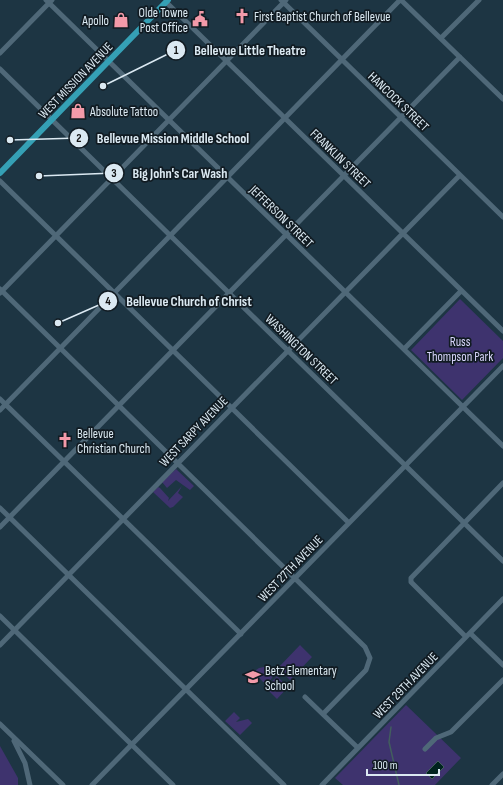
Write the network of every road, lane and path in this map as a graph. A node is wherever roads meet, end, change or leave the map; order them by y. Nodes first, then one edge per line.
1 (401, 0) edge
2 (479, 0) edge
3 (49, 1) edge
4 (166, 1) edge
5 (283, 1) edge
6 (441, 38) junction
7 (0, 53) edge
8 (460, 57) junction
9 (342, 60) junction
10 (226, 61) junction
11 (109, 62) junction
12 (0, 69) edge
13 (503, 98) edge
14 (401, 117) junction
15 (285, 119) junction
16 (52, 120) junction
17 (168, 121) junction
18 (0, 173) edge
19 (343, 175) junction
20 (460, 175) junction
21 (111, 178) junction
22 (227, 178) junction
23 (0, 181) edge
24 (503, 217) edge
25 (402, 233) junction
26 (56, 235) junction
27 (286, 235) junction
28 (170, 236) junction
29 (461, 290) junction
30 (1, 291) edge
31 (345, 292) junction
32 (114, 293) junction
33 (229, 293) junction
34 (503, 331) edge
35 (60, 348) junction
36 (404, 349) junction
37 (172, 350) junction
38 (287, 350) junction
39 (503, 366) edge
40 (0, 399) edge
41 (5, 404) junction
42 (118, 406) junction
43 (463, 407) junction
44 (231, 408) junction
45 (0, 410) edge
46 (503, 446) edge
47 (64, 462) junction
48 (177, 463) junction
49 (405, 466) junction
50 (503, 483) edge
51 (0, 508) edge
52 (10, 517) junction
53 (123, 519) junction
54 (349, 523) junction
55 (464, 523) junction
56 (0, 527) edge
57 (503, 561) edge
58 (69, 575) junction
59 (295, 578) junction
60 (503, 599) edge
61 (0, 616) edge
62 (14, 630) junction
63 (241, 634) junction
64 (468, 635) junction
65 (0, 645) edge
66 (503, 665) edge
67 (503, 680) edge
68 (186, 690) junction
69 (305, 697) dead end
70 (323, 714) junction
71 (0, 724) edge
72 (11, 735) junction
73 (132, 744) junction
74 (358, 748) junction
75 (425, 749) dead end
76 (503, 774) edge
77 (30, 785) edge
78 (63, 785) edge
79 (92, 785) edge
80 (173, 785) edge
81 (284, 785) edge
82 (322, 785) edge
83 (492, 785) edge

1 - 6 street
1 - 9 street
2 - 6 street
3 - 7 street
3 - 11 street, JEFFERSON STREET
4 - 10 street, FRANKLIN STREET
4 - 11 main road, WEST MISSION AVENUE
5 - 9 street, HANCOCK STREET
5 - 10 street
6 - 8 street
8 - 13 street
8 - 14 street
9 - 14 street, HANCOCK STREET
9 - 15 street
10 - 15 street, FRANKLIN STREET
10 - 17 street
11 - 16 main road, WEST MISSION AVENUE
11 - 17 street, JEFFERSON STREET
12 - 16 street, WASHINGTON STREET
14 - 19 street
14 - 20 street, HANCOCK STREET
15 - 19 street, FRANKLIN STREET
15 - 22 street
16 - 18 main road, WEST MISSION AVENUE
16 - 21 street, WASHINGTON STREET
17 - 21 street
17 - 22 street, JEFFERSON STREET
19 - 25 street, FRANKLIN STREET
19 - 27 street
20 - 24 street, HANCOCK STREET
20 - 25 street, WEST SARPY AVENUE
21 - 26 street
21 - 28 street, WASHINGTON STREET
22 - 27 street, JEFFERSON STREET
22 - 28 street
23 - 26 street
25 - 29 street, FRANKLIN STREET
25 - 31 street, WEST SARPY AVENUE
26 - 30 street
26 - 32 street
27 - 31 street, JEFFERSON STREET
27 - 33 street
28 - 32 street
28 - 33 street, WASHINGTON STREET
29 - 34 street, FRANKLIN STREET
29 - 36 street
30 - 35 street
31 - 36 street, JEFFERSON STREET
31 - 38 street, WEST SARPY AVENUE
32 - 35 street
32 - 37 street
33 - 37 street
33 - 38 street, WASHINGTON STREET
35 - 41 street
35 - 42 street
36 - 43 street, JEFFERSON STREET
37 - 42 street
37 - 44 street
38 - 44 street, WEST SARPY AVENUE
38 - 49 street, WASHINGTON STREET
39 - 43 street, WEST 27TH AVENUE
40 - 41 street
41 - 45 street
41 - 47 street
42 - 47 street
42 - 48 street
43 - 46 street, JEFFERSON STREET
43 - 49 street, WEST 27TH AVENUE
44 - 48 street, WEST SARPY AVENUE
44 - 54 street
47 - 52 street
47 - 53 street
48 - 53 street, WEST SARPY AVENUE
48 - 59 street
49 - 54 street, WEST 27TH AVENUE
49 - 55 street, WASHINGTON STREET
50 - 55 street
51 - 52 street
52 - 56 street
52 - 58 street
53 - 58 street, WEST SARPY AVENUE
53 - 63 street
54 - 59 street, WEST 27TH AVENUE
55 - 57 street, WASHINGTON STREET
55 - 64 street
58 - 62 street, WEST SARPY AVENUE
58 - 68 street
59 - 63 street, WEST 27TH AVENUE
59 - 70 street
60 - 64 street, WEST 29TH AVENUE
61 - 62 street
62 - 65 street, WEST SARPY AVENUE
62 - 73 street
63 - 68 street, WEST 27TH AVENUE
64 - 66 street
64 - 74 street, WEST 29TH AVENUE
67 - 75 street
68 - 73 street, WEST 27TH AVENUE
68 - 81 street
69 - 70 street
70 - 74 street
71 - 72 street
72 - 77 street
72 - 78 street
73 - 79 street, WEST 27TH AVENUE
73 - 80 street
74 - 82 street, WEST 29TH AVENUE
76 - 83 street

